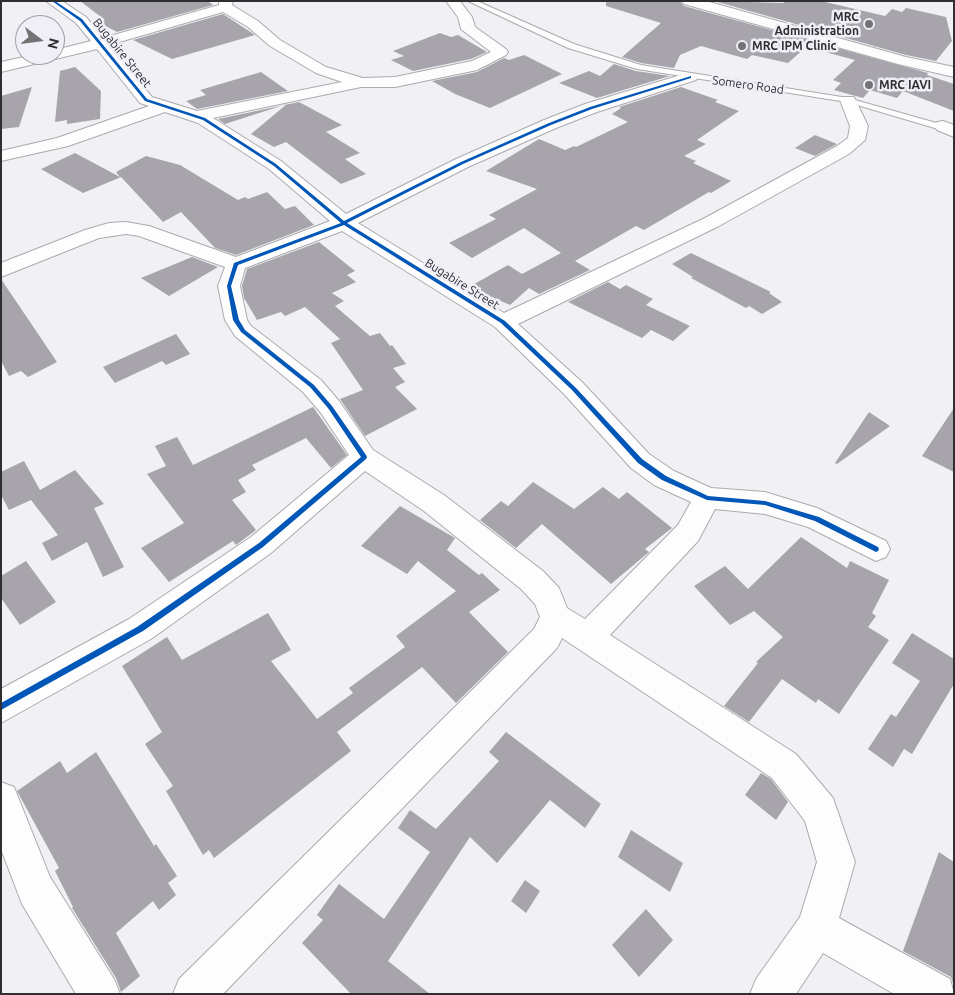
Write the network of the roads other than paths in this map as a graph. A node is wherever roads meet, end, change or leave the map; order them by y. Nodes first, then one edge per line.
1 (53, 1) edge
2 (453, 1) edge
3 (471, 1) edge
4 (689, 1) edge
5 (225, 4) edge
6 (90, 43) junction
7 (65, 51) edge
8 (15, 64) edge
9 (1, 67) edge
10 (954, 72) edge
11 (690, 77) junction
12 (362, 83) junction
13 (848, 100) junction
14 (163, 107) junction
15 (197, 116) junction
16 (950, 129) edge
17 (1, 156) edge
18 (344, 223) junction
19 (236, 264) junction
20 (1, 272) edge
21 (503, 322) junction
22 (364, 457) junction
23 (707, 498) junction
24 (876, 549) dead end
25 (555, 617) junction
26 (587, 638) junction
27 (1, 707) edge
28 (1, 800) edge
29 (817, 928) junction
30 (99, 994) edge
31 (194, 994) edge
32 (771, 994) edge
33 (935, 994) edge

1 - 6 street, Bugabire Street
2 - 12 street
3 - 11 lane, Somero Road
4 - 10 street
5 - 6 street
5 - 12 street
6 - 7 street
6 - 14 street, Bugabire Street
8 - 9 street
11 - 13 lane, Somero Road
11 - 18 street
12 - 15 street
13 - 16 lane, Somero Road
13 - 21 street
14 - 15 street, Bugabire Street
14 - 17 street
15 - 18 street, Bugabire Street
18 - 19 street
18 - 21 street, Bugabire Street
19 - 20 street
19 - 22 street
21 - 23 street, Bugabire Street
22 - 25 street
22 - 27 street
23 - 24 street, Bugabire Street
23 - 26 street
25 - 26 street
25 - 31 street
26 - 29 street
28 - 30 street
29 - 32 street
29 - 33 street

